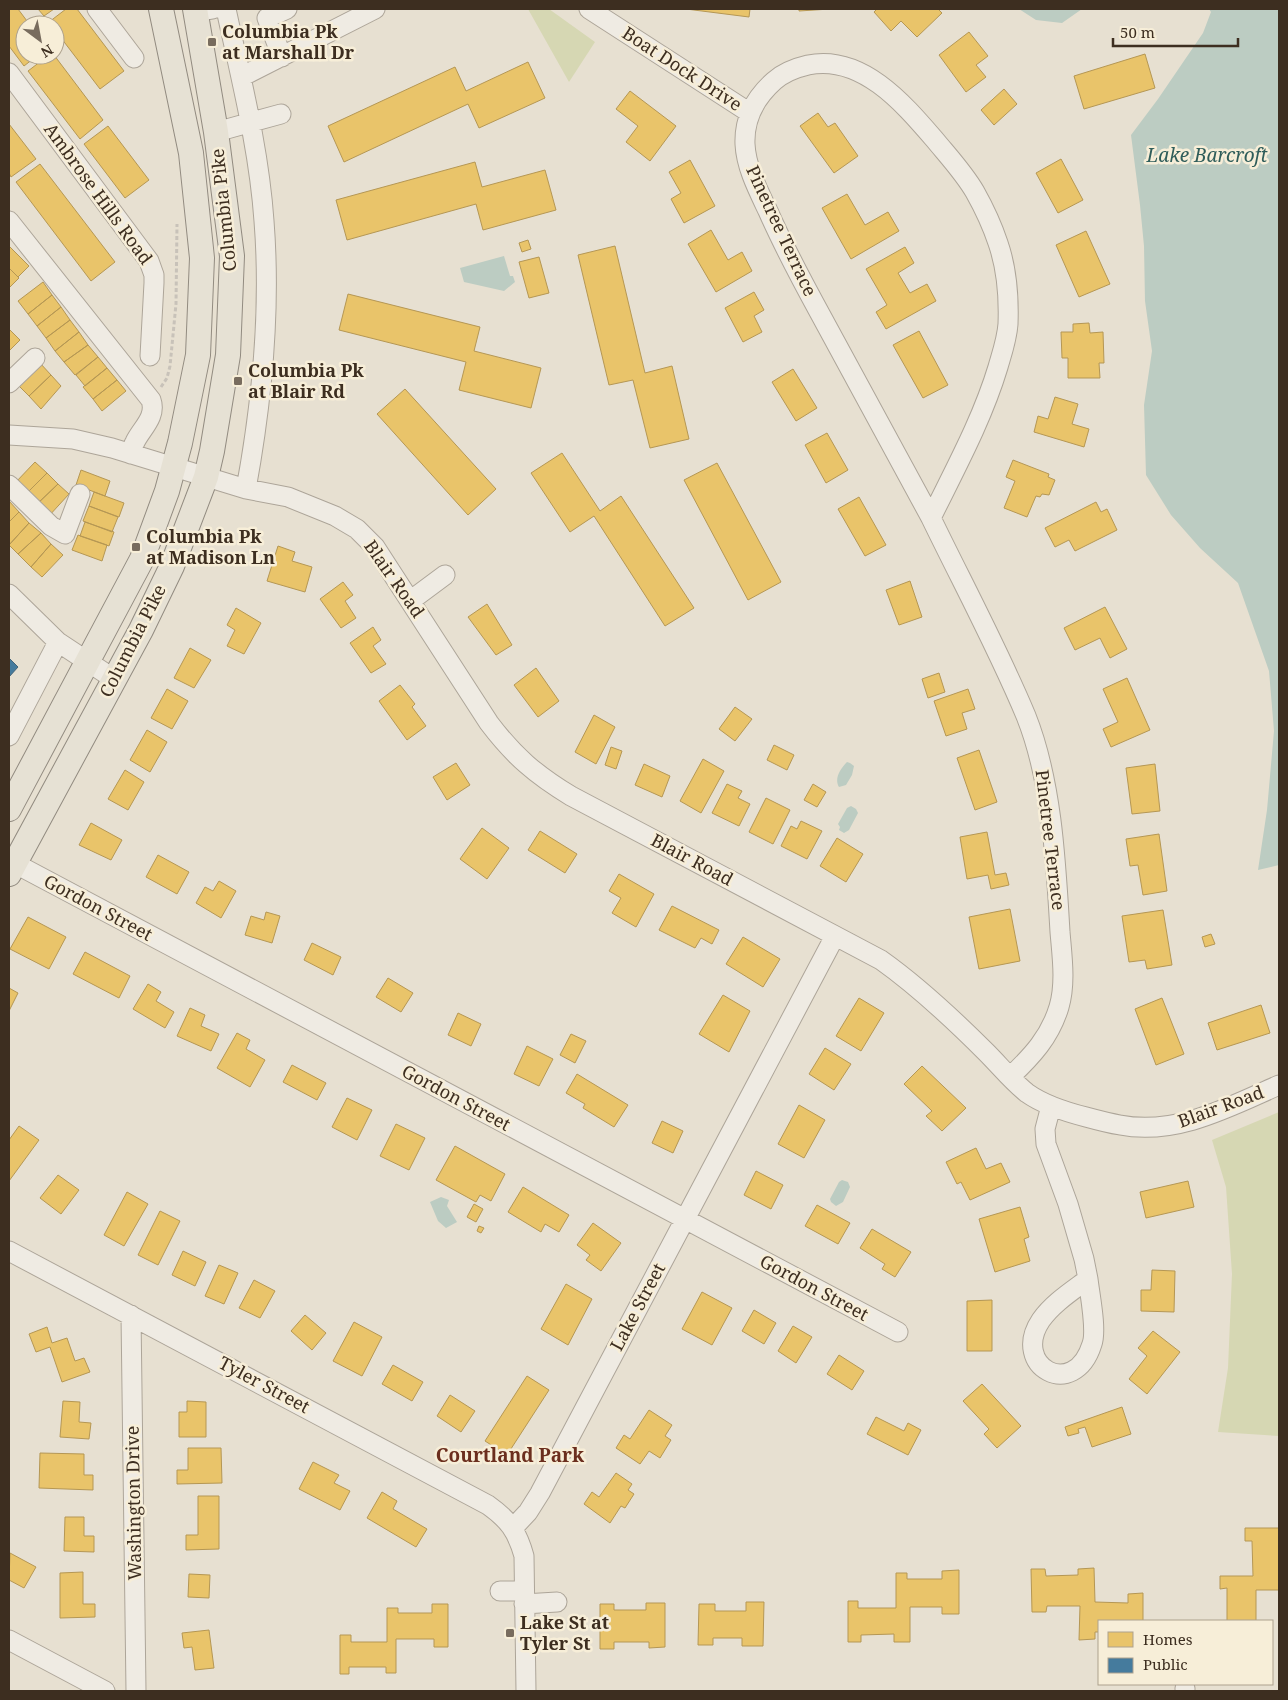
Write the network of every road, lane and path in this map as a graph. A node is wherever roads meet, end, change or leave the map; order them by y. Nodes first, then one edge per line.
1 (96, 9) edge
2 (161, 9) edge
3 (226, 9) edge
4 (287, 9) edge
5 (375, 9) edge
6 (589, 9) edge
7 (201, 10) edge
8 (341, 16) edge
9 (282, 57) junction
10 (134, 58) dead end
11 (9, 74) edge
12 (241, 77) junction
13 (750, 113) junction
14 (281, 114) dead end
15 (251, 122) junction
16 (216, 132) junction
17 (177, 216) dead end
18 (9, 222) edge
19 (150, 356) dead end
20 (35, 358) dead end
21 (9, 383) edge
22 (148, 397) junction
23 (9, 435) edge
24 (131, 454) junction
25 (173, 467) junction
26 (206, 477) junction
27 (9, 486) edge
28 (246, 489) junction
29 (80, 494) dead end
30 (931, 518) junction
31 (445, 576) dead end
32 (9, 594) edge
33 (410, 600) junction
34 (58, 642) junction
35 (88, 662) junction
36 (114, 679) junction
37 (9, 736) edge
38 (9, 809) edge
39 (12, 868) edge
40 (835, 936) junction
41 (1010, 1077) junction
42 (1279, 1085) edge
43 (1051, 1106) junction
44 (685, 1219) junction
45 (9, 1251) edge
46 (1088, 1279) junction
47 (131, 1315) junction
48 (898, 1332) dead end
49 (513, 1528) junction
50 (500, 1591) dead end
51 (524, 1598) junction
52 (557, 1602) dead end
53 (9, 1640) edge
54 (105, 1691) edge
55 (136, 1691) edge
56 (526, 1691) edge

1 - 10 street
2 - 25 main road, Columbia Pike
3 - 12 street
4 - 9 street
5 - 8 street
6 - 13 street, Boat Dock Drive
7 - 16 main road, Columbia Pike
8 - 9 street
9 - 12 street
11 - 19 street, Ambrose Hills Road
12 - 15 street
13 - 30 street, Pinetree Terrace
13 - 30 street, Pinetree Terrace
14 - 15 street
15 - 16 street
15 - 28 street
16 - 26 main road, Columbia Pike
17 - 22 path
18 - 22 street
20 - 21 street
22 - 24 street
23 - 24 street, Blair Road
24 - 25 street, Blair Road
25 - 26 street, Blair Road
25 - 35 main road, Columbia Pike
26 - 28 street, Blair Road
26 - 36 main road, Columbia Pike
27 - 29 street
28 - 33 street, Blair Road
30 - 41 street, Pinetree Terrace
31 - 33 street
32 - 34 street
33 - 40 street, Blair Road
34 - 35 street
34 - 37 street
35 - 36 street
35 - 38 main road, Columbia Pike
36 - 39 main road, Columbia Pike
39 - 44 street, Gordon Street
40 - 41 street, Blair Road
40 - 44 street, Lake Street
41 - 43 street, Blair Road
42 - 43 street, Blair Road
43 - 46 street
44 - 48 street, Gordon Street
44 - 49 street, Lake Street
45 - 47 street, Tyler Street
46 - 46 street
47 - 49 street, Tyler Street
47 - 55 street, Washington Drive
49 - 51 street
50 - 51 street
51 - 52 street
51 - 56 street
53 - 54 street

